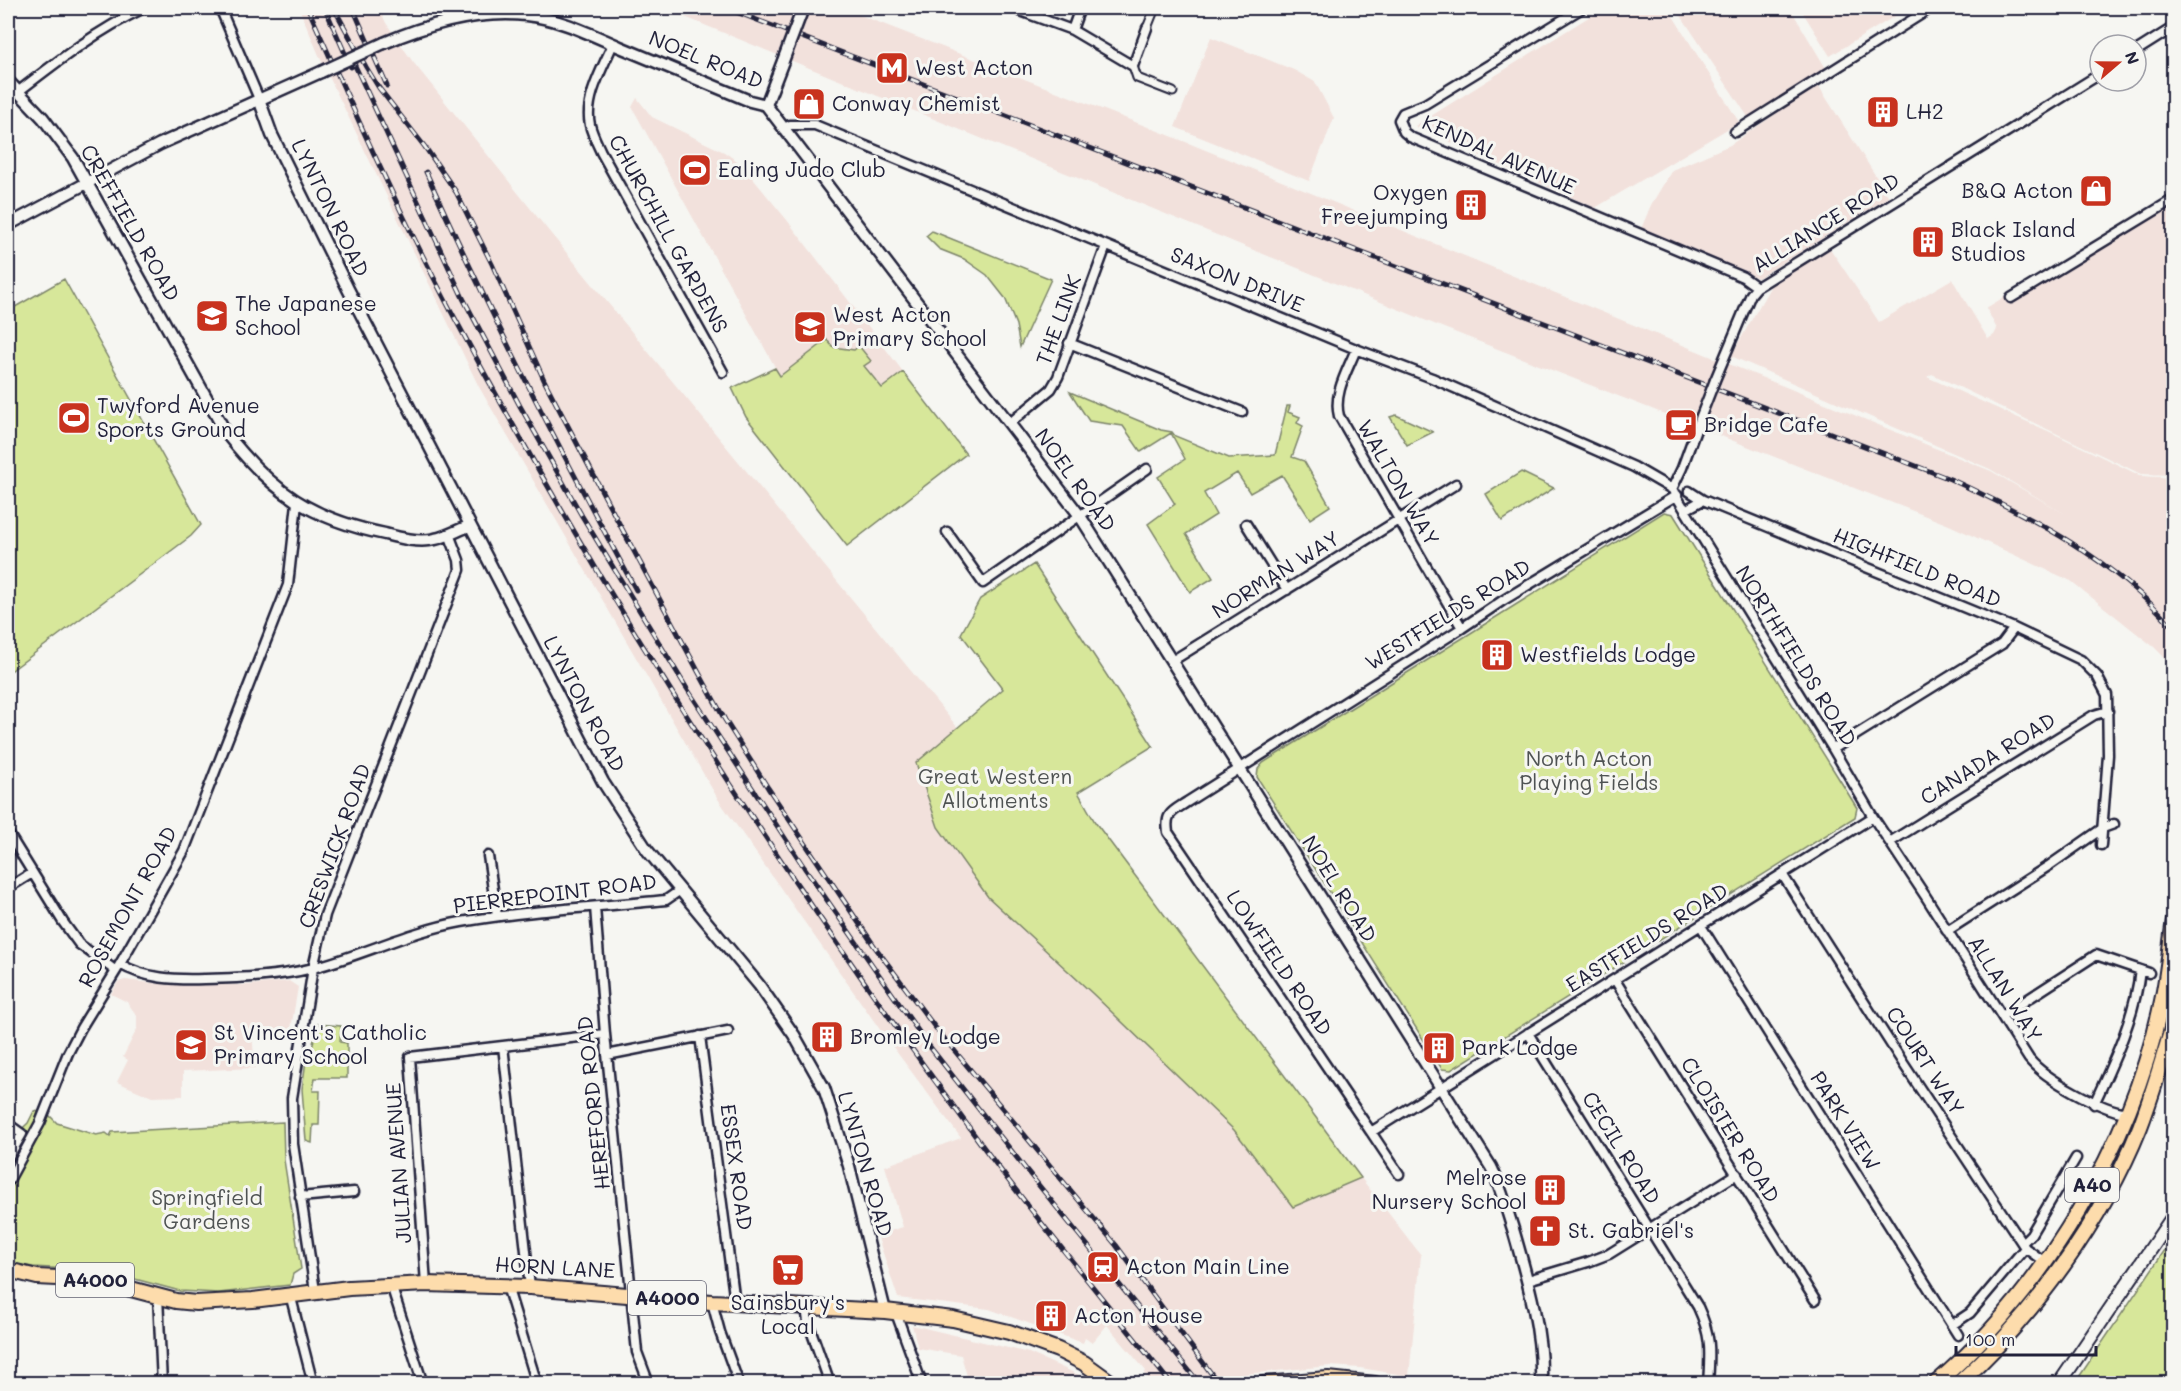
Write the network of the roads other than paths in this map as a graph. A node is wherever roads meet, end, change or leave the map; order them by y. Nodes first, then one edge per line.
1 (144, 8) edge
2 (220, 8) edge
3 (803, 8) edge
4 (1012, 8) edge
5 (1080, 8) edge
6 (1155, 8) edge
7 (1582, 8) edge
8 (1931, 8) edge
9 (1147, 28) joint
10 (1072, 30) junction
11 (2172, 30) edge
12 (613, 44) junction
13 (2148, 44) edge
14 (1133, 66) junction
15 (8, 81) edge
16 (2088, 81) edge
17 (19, 91) junction
18 (1173, 92) dead end
19 (259, 99) junction
20 (766, 105) junction
21 (783, 129) junction
22 (1735, 132) dead end
23 (88, 183) junction
24 (2174, 199) edge
25 (8, 225) edge
26 (1106, 246) junction
27 (1757, 287) junction
28 (2011, 298) dead end
29 (1069, 343) junction
30 (1356, 349) junction
31 (723, 372) dead end
32 (1242, 412) dead end
33 (1010, 423) junction
34 (1147, 469) dead end
35 (1456, 484) dead end
36 (1689, 491) dead end
37 (1674, 492) junction
38 (1703, 500) junction
39 (297, 503) junction
40 (1685, 510) junction
41 (1080, 516) junction
42 (1399, 519) junction
43 (1246, 524) dead end
44 (469, 526) junction
45 (946, 532) dead end
46 (449, 534) junction
47 (1287, 590) junction
48 (1462, 628) junction
49 (2014, 628) junction
50 (1172, 662) junction
51 (2108, 711) junction
52 (1833, 749) junction
53 (1240, 768) junction
54 (1873, 817) junction
55 (2114, 824) dead end
56 (2103, 828) junction
57 (8, 833) edge
58 (1890, 842) junction
59 (2102, 845) dead end
60 (488, 856) dead end
61 (32, 873) junction
62 (1782, 874) junction
63 (8, 888) edge
64 (679, 891) junction
65 (595, 907) junction
66 (497, 916) junction
67 (2174, 919) edge
68 (1701, 926) junction
69 (1947, 931) junction
70 (118, 968) junction
71 (313, 968) junction
72 (1615, 980) junction
73 (2002, 1016) junction
74 (2174, 1022) edge
75 (728, 1031) dead end
76 (1528, 1033) junction
77 (605, 1034) junction
78 (700, 1036) junction
79 (503, 1046) junction
80 (607, 1055) junction
81 (1440, 1088) junction
82 (2094, 1104) junction
83 (2127, 1113) junction
84 (8, 1124) edge
85 (1371, 1132) junction
86 (8, 1157) edge
87 (2076, 1158) dead end
88 (18, 1163) junction
89 (1399, 1174) dead end
90 (1737, 1174) junction
91 (8, 1182) edge
92 (354, 1192) dead end
93 (300, 1197) junction
94 (2174, 1215) edge
95 (1651, 1229) junction
96 (2024, 1245) junction
97 (2045, 1262) junction
98 (13, 1272) edge
99 (1528, 1280) junction
100 (426, 1284) junction
101 (391, 1285) junction
102 (507, 1286) junction
103 (530, 1287) junction
104 (315, 1291) junction
105 (290, 1294) junction
106 (632, 1294) junction
107 (158, 1296) junction
108 (1815, 1300) dead end
109 (712, 1302) junction
110 (735, 1303) junction
111 (806, 1307) junction
112 (890, 1312) junction
113 (1952, 1324) junction
114 (1958, 1335) dead end
115 (8, 1377) edge
116 (1328, 1381) edge
117 (309, 1382) edge
118 (1106, 1382) edge
119 (1934, 1382) edge
120 (13, 1383) edge
121 (162, 1383) edge
122 (423, 1383) edge
123 (537, 1383) edge
124 (649, 1383) edge
125 (739, 1383) edge
126 (830, 1383) edge
127 (922, 1383) edge
128 (1263, 1383) edge
129 (1375, 1383) edge
130 (1541, 1383) edge
131 (1708, 1383) edge
132 (1958, 1383) edge
133 (2059, 1383) edge

1 - 17 street
2 - 19 street
3 - 20 street, bridge
4 - 10 street
5 - 10 street
6 - 9 street
7 - 27 street, KENDAL AVENUE
8 - 22 street
9 - 14 street
10 - 14 street
11 - 13 street
12 - 19 street, NOEL ROAD, bridge
12 - 20 street, NOEL ROAD
12 - 31 street, CHURCHILL GARDENS
14 - 18 street
15 - 17 street, CREFFIELD ROAD
16 - 27 street, ALLIANCE ROAD
17 - 23 street, CREFFIELD ROAD
19 - 23 street, NOEL ROAD
19 - 44 street, LYNTON ROAD
20 - 21 street, NOEL ROAD
21 - 26 street, SAXON DRIVE
21 - 33 street, NOEL ROAD
23 - 25 street, NOEL ROAD
23 - 39 street, CREFFIELD ROAD
24 - 28 street
26 - 29 street, THE LINK
26 - 30 street, SAXON DRIVE
27 - 37 street, ALLIANCE ROAD, bridge
29 - 32 street
29 - 33 street, THE LINK
30 - 37 street, SAXON DRIVE
30 - 42 street, WALTON WAY
33 - 41 street, NOEL ROAD
34 - 41 street
35 - 42 street, NORMAN WAY
36 - 38 street, HIGHFIELD ROAD
37 - 40 street, NORTHFIELDS ROAD
37 - 48 street, WESTFIELDS ROAD
38 - 40 street
38 - 49 street, HIGHFIELD ROAD
39 - 46 street, CREFFIELD ROAD
39 - 70 street, ROSEMONT ROAD
40 - 52 street, NORTHFIELDS ROAD
41 - 45 street
41 - 50 street, NOEL ROAD
42 - 47 street, NORMAN WAY
42 - 48 street, WALTON WAY
43 - 47 street
44 - 46 street, CREFFIELD ROAD
44 - 64 street, LYNTON ROAD
46 - 71 street, CRESWICK ROAD
47 - 50 street, NORMAN WAY
48 - 53 street, WESTFIELDS ROAD
49 - 51 street
49 - 52 street, HIGHFIELD ROAD
50 - 53 street, NOEL ROAD
51 - 56 street
51 - 58 street, CANADA ROAD
52 - 54 street, NORTHFIELDS ROAD
53 - 81 street, NOEL ROAD
53 - 85 street, LOWFIELD ROAD
54 - 58 street, NORTHFIELDS ROAD
54 - 62 street, EASTFIELDS ROAD
55 - 56 street
56 - 59 street
56 - 69 street
57 - 61 street, PIERREPOINT ROAD
58 - 69 street, ALLAN WAY
60 - 66 street
61 - 63 street
61 - 70 street, PIERREPOINT ROAD
62 - 68 street, EASTFIELDS ROAD
62 - 96 street, COURT WAY
64 - 65 street, PIERREPOINT ROAD
64 - 112 street, LYNTON ROAD
65 - 66 street, PIERREPOINT ROAD
65 - 77 street, HEREFORD ROAD
66 - 71 street, PIERREPOINT ROAD
67 - 83 main road, A40
68 - 72 street, EASTFIELDS ROAD
68 - 113 street, PARK VIEW
69 - 73 street, ALLAN WAY
70 - 71 street, PIERREPOINT ROAD
70 - 88 street, ROSEMONT ROAD
71 - 93 street, CRESWICK ROAD
72 - 76 street, EASTFIELDS ROAD
72 - 90 street, CLOISTER ROAD
73 - 82 street, ALLAN WAY
73 - 82 street
74 - 132 main road, A40
75 - 78 street
76 - 81 street, EASTFIELDS ROAD
76 - 95 street, CECIL ROAD
77 - 79 street, JULIAN AVENUE
77 - 80 street, HEREFORD ROAD
78 - 80 street
78 - 110 street, ESSEX ROAD
79 - 100 street, JULIAN AVENUE
79 - 103 street
80 - 106 street, HEREFORD ROAD
81 - 85 street
81 - 99 street, NOEL ROAD
82 - 83 street, ALLAN WAY
83 - 97 main road, A40
84 - 86 street
85 - 89 street
86 - 88 street
87 - 96 street
88 - 91 street, ROSEMONT ROAD
90 - 95 street
90 - 108 street, CLOISTER ROAD
92 - 93 street
93 - 104 street, CRESWICK ROAD
94 - 133 main road
95 - 99 street
95 - 131 street, CECIL ROAD
96 - 97 street, COURT WAY
96 - 113 street
97 - 119 main road, A40
98 - 107 main road, HORN LANE / A4000
99 - 130 street, NOEL ROAD
100 - 101 main road, HORN LANE / A4000
100 - 102 main road, HORN LANE / A4000
101 - 104 main road, HORN LANE / A4000
101 - 122 street
102 - 103 main road, HORN LANE / A4000
102 - 123 street
103 - 106 main road, HORN LANE / A4000
104 - 105 main road, HORN LANE / A4000
105 - 107 main road, HORN LANE / A4000
105 - 117 street
106 - 109 main road, HORN LANE / A4000
106 - 124 street, HEREFORD ROAD
107 - 121 street
109 - 110 main road, HORN LANE / A4000
109 - 125 street
110 - 111 main road, HORN LANE / A4000
111 - 112 main road, HORN LANE / A4000
111 - 126 street
112 - 118 main road, HORN LANE / A4000
112 - 127 street
113 - 114 street, PARK VIEW
115 - 120 street
116 - 128 main road
116 - 129 main road

